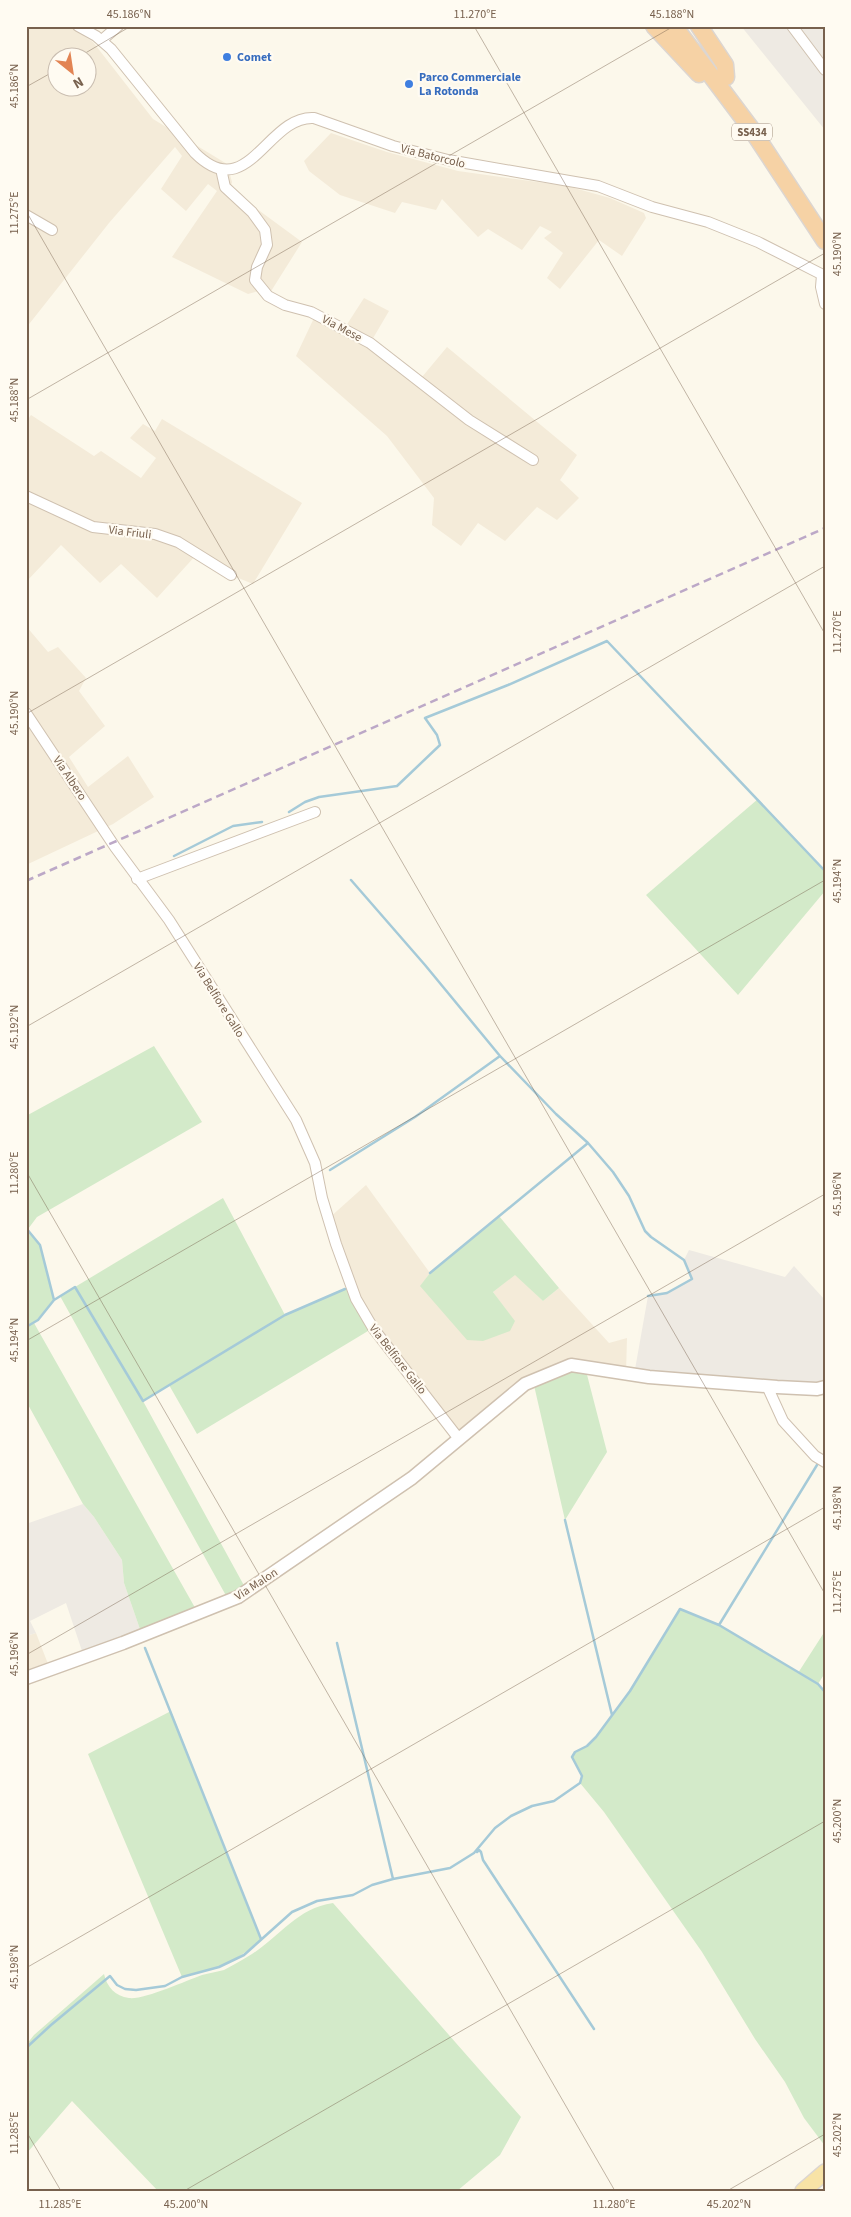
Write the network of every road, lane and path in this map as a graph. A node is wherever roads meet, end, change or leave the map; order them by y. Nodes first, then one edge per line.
1 (78, 26) edge
2 (118, 26) edge
3 (654, 26) edge
4 (674, 26) edge
5 (688, 26) edge
6 (698, 26) edge
7 (792, 26) edge
8 (102, 40) junction
9 (825, 70) edge
10 (726, 77) junction
11 (752, 130) junction
12 (221, 169) junction
13 (26, 215) edge
14 (825, 223) edge
15 (52, 230) dead end
16 (825, 241) edge
17 (824, 276) edge
18 (825, 304) edge
19 (533, 460) dead end
20 (26, 496) edge
21 (231, 575) dead end
22 (26, 713) edge
23 (315, 812) dead end
24 (112, 843) joint
25 (137, 879) junction
26 (767, 1386) junction
27 (825, 1387) edge
28 (459, 1438) junction
29 (825, 1462) edge
30 (26, 1678) edge
31 (825, 2172) edge
32 (803, 2191) edge

1 - 8 street
2 - 8 street
3 - 11 highway
4 - 11 highway, SS434
5 - 10 highway, SS434
6 - 10 highway
7 - 9 street
8 - 12 street
10 - 14 highway, SS434
11 - 16 highway, SS434
12 - 17 street, Via Batorcolo
12 - 19 street, Via Mese
13 - 15 street
17 - 18 street
20 - 21 street, Via Friuli
22 - 24 street, Via Albero
23 - 25 street
24 - 25 street, Via Belfiore Gallo
25 - 28 street, Via Belfiore Gallo
26 - 27 street
26 - 28 street
26 - 29 street
28 - 30 street, Via Malon
31 - 32 main road

